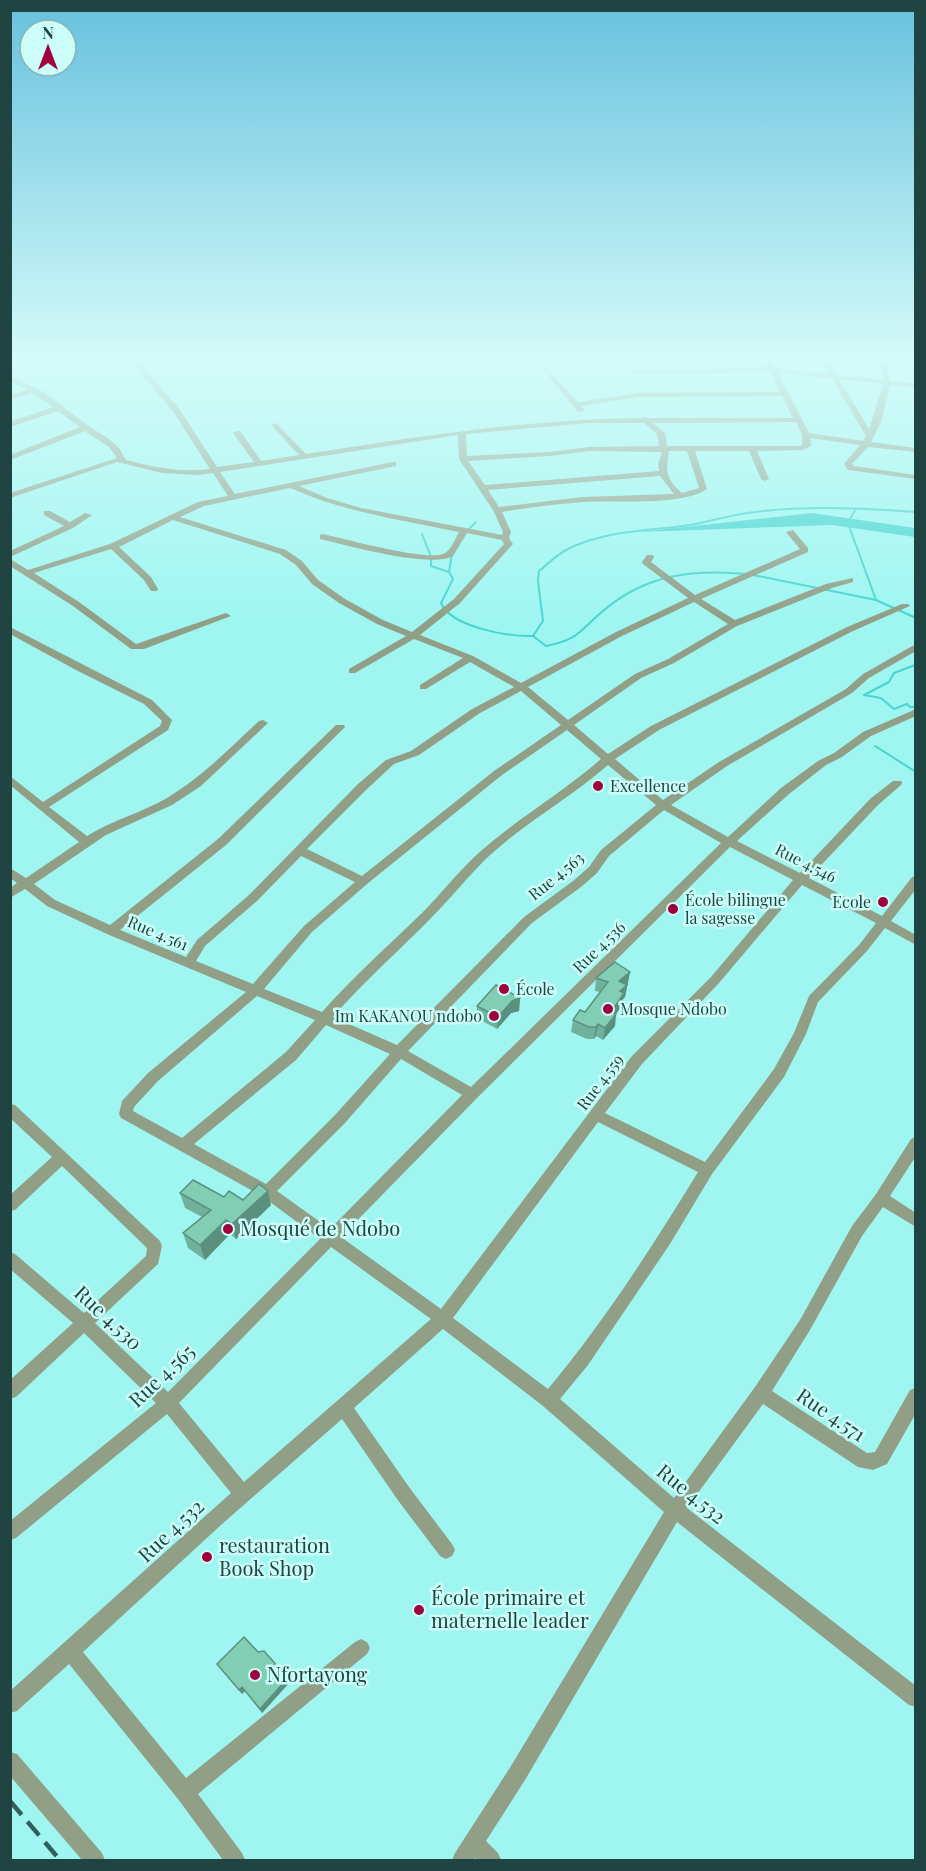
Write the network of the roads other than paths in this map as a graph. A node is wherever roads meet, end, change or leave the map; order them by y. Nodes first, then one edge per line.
1 (51, 442) edge
2 (107, 442) edge
3 (197, 442) edge
4 (244, 442) edge
5 (292, 442) edge
6 (394, 442) edge
7 (462, 442) edge
8 (662, 442) edge
9 (807, 442) edge
10 (855, 442) edge
11 (866, 444) junction
12 (663, 448) junction
13 (691, 450) junction
14 (753, 450) junction
15 (915, 450) edge
16 (304, 456) junction
17 (10, 458) edge
18 (463, 459) junction
19 (122, 460) junction
20 (259, 463) junction
21 (393, 464) dead end
22 (215, 471) junction
23 (662, 473) junction
24 (915, 477) edge
25 (765, 479) dead end
26 (290, 485) junction
27 (484, 488) junction
28 (680, 495) junction
29 (10, 496) edge
30 (233, 498) junction
31 (498, 510) junction
32 (46, 513) dead end
33 (88, 515) dead end
34 (174, 518) junction
35 (70, 526) junction
36 (465, 529) junction
37 (790, 532) dead end
38 (323, 537) dead end
39 (505, 538) junction
40 (113, 546) junction
41 (10, 555) edge
42 (650, 557) dead end
43 (10, 562) edge
44 (26, 573) junction
45 (850, 580) dead end
46 (154, 589) dead end
47 (697, 598) junction
48 (905, 606) dead end
49 (226, 616) dead end
50 (734, 624) junction
51 (10, 630) edge
52 (414, 636) junction
53 (915, 647) edge
54 (471, 658) junction
55 (352, 671) dead end
56 (423, 687) dead end
57 (522, 687) junction
58 (915, 712) edge
59 (263, 723) dead end
60 (567, 725) junction
61 (340, 727) dead end
62 (608, 759) junction
63 (10, 779) edge
64 (897, 783) dead end
65 (663, 805) junction
66 (42, 807) junction
67 (87, 842) junction
68 (729, 842) junction
69 (301, 851) junction
70 (10, 872) edge
71 (801, 879) junction
72 (915, 880) edge
73 (363, 881) junction
74 (26, 885) junction
75 (10, 894) edge
76 (884, 922) junction
77 (111, 931) junction
78 (915, 941) edge
79 (188, 964) junction
80 (254, 992) junction
81 (322, 1018) junction
82 (399, 1052) junction
83 (472, 1094) junction
84 (10, 1109) edge
85 (596, 1115) junction
86 (915, 1143) edge
87 (183, 1144) junction
88 (61, 1158) junction
89 (707, 1170) junction
90 (267, 1192) junction
91 (881, 1198) junction
92 (10, 1205) edge
93 (915, 1221) edge
94 (330, 1238) junction
95 (10, 1259) edge
96 (443, 1319) junction
97 (83, 1322) junction
98 (10, 1391) edge
99 (761, 1393) junction
100 (915, 1396) edge
101 (549, 1400) junction
102 (168, 1403) junction
103 (344, 1408) junction
104 (243, 1494) junction
105 (675, 1510) junction
106 (10, 1532) edge
107 (447, 1550) dead end
108 (361, 1648) dead end
109 (71, 1652) junction
110 (915, 1698) edge
111 (10, 1704) edge
112 (10, 1761) edge
113 (185, 1792) junction
114 (473, 1843) junction
115 (95, 1860) edge
116 (235, 1860) edge
117 (462, 1860) edge
118 (491, 1860) edge

1 - 17 street
2 - 19 street
3 - 22 street
4 - 20 street
5 - 16 street
6 - 16 street
7 - 18 street
8 - 12 street
9 - 14 street
10 - 11 street
11 - 15 street
11 - 24 street
12 - 13 street
12 - 18 street
12 - 23 street
13 - 14 street
13 - 28 street
14 - 25 street
16 - 20 street
18 - 27 street
19 - 22 street
19 - 29 street
20 - 22 street
21 - 26 street
22 - 30 street
23 - 27 street
23 - 28 street
26 - 30 street
26 - 36 street
27 - 31 street
28 - 31 street
30 - 34 street
31 - 39 street
32 - 35 street
33 - 35 street
34 - 40 street
34 - 52 street, Rue 4.546
35 - 41 street
36 - 38 street
36 - 39 street
37 - 47 street
39 - 52 street
40 - 44 street
40 - 46 street
42 - 47 street
43 - 44 street
44 - 49 street
45 - 50 street
47 - 50 street
47 - 57 street
48 - 62 street
50 - 60 street
51 - 66 street
52 - 54 street, Rue 4.546
52 - 55 street
53 - 65 street, Rue 4.563
54 - 56 street
54 - 57 street, Rue 4.546
57 - 60 street, Rue 4.546
57 - 69 street
58 - 68 street, Rue 4.536
59 - 67 street
60 - 62 street, Rue 4.546
60 - 73 street
61 - 77 street, Rue 4.561
62 - 65 street, Rue 4.546
62 - 81 street
63 - 66 street
64 - 71 street, Rue 4.559
65 - 68 street, Rue 4.546
65 - 82 street, Rue 4.563
66 - 67 street
67 - 74 street
68 - 71 street, Rue 4.546
68 - 83 street, Rue 4.536
69 - 73 street
69 - 79 street
70 - 74 street
71 - 76 street, Rue 4.546
71 - 85 street, Rue 4.559
72 - 76 street
73 - 80 street
74 - 75 street
74 - 77 street
76 - 78 street
76 - 89 street
77 - 79 street, Rue 4.561
79 - 80 street, Rue 4.561
80 - 81 street, Rue 4.561
80 - 87 street, Rue 4.532
81 - 82 street, Rue 4.561
81 - 87 street
82 - 83 street, Rue 4.561
82 - 90 street, Rue 4.563
83 - 94 street, Rue 4.536
84 - 88 street
85 - 89 street
85 - 96 street, Rue 4.559
86 - 91 street
87 - 90 street, Rue 4.532
88 - 92 street
88 - 97 street
89 - 101 street
90 - 94 street, Rue 4.532
91 - 93 street
91 - 99 street
94 - 96 street, Rue 4.532
94 - 102 street, Rue 4.565
95 - 97 street, Rue 4.530
96 - 101 street, Rue 4.532
96 - 103 street, Rue 4.532
97 - 98 street
97 - 102 street, Rue 4.530
99 - 100 street, Rue 4.571
99 - 105 street
101 - 105 street, Rue 4.532
102 - 104 street, Rue 4.530
102 - 106 street, Rue 4.565
103 - 104 street, Rue 4.532
103 - 107 street
104 - 109 street, Rue 4.532
105 - 110 street, Rue 4.532
105 - 114 street
108 - 113 street
109 - 111 street, Rue 4.532
109 - 113 street
112 - 115 street
113 - 116 street
114 - 117 street
114 - 118 street

